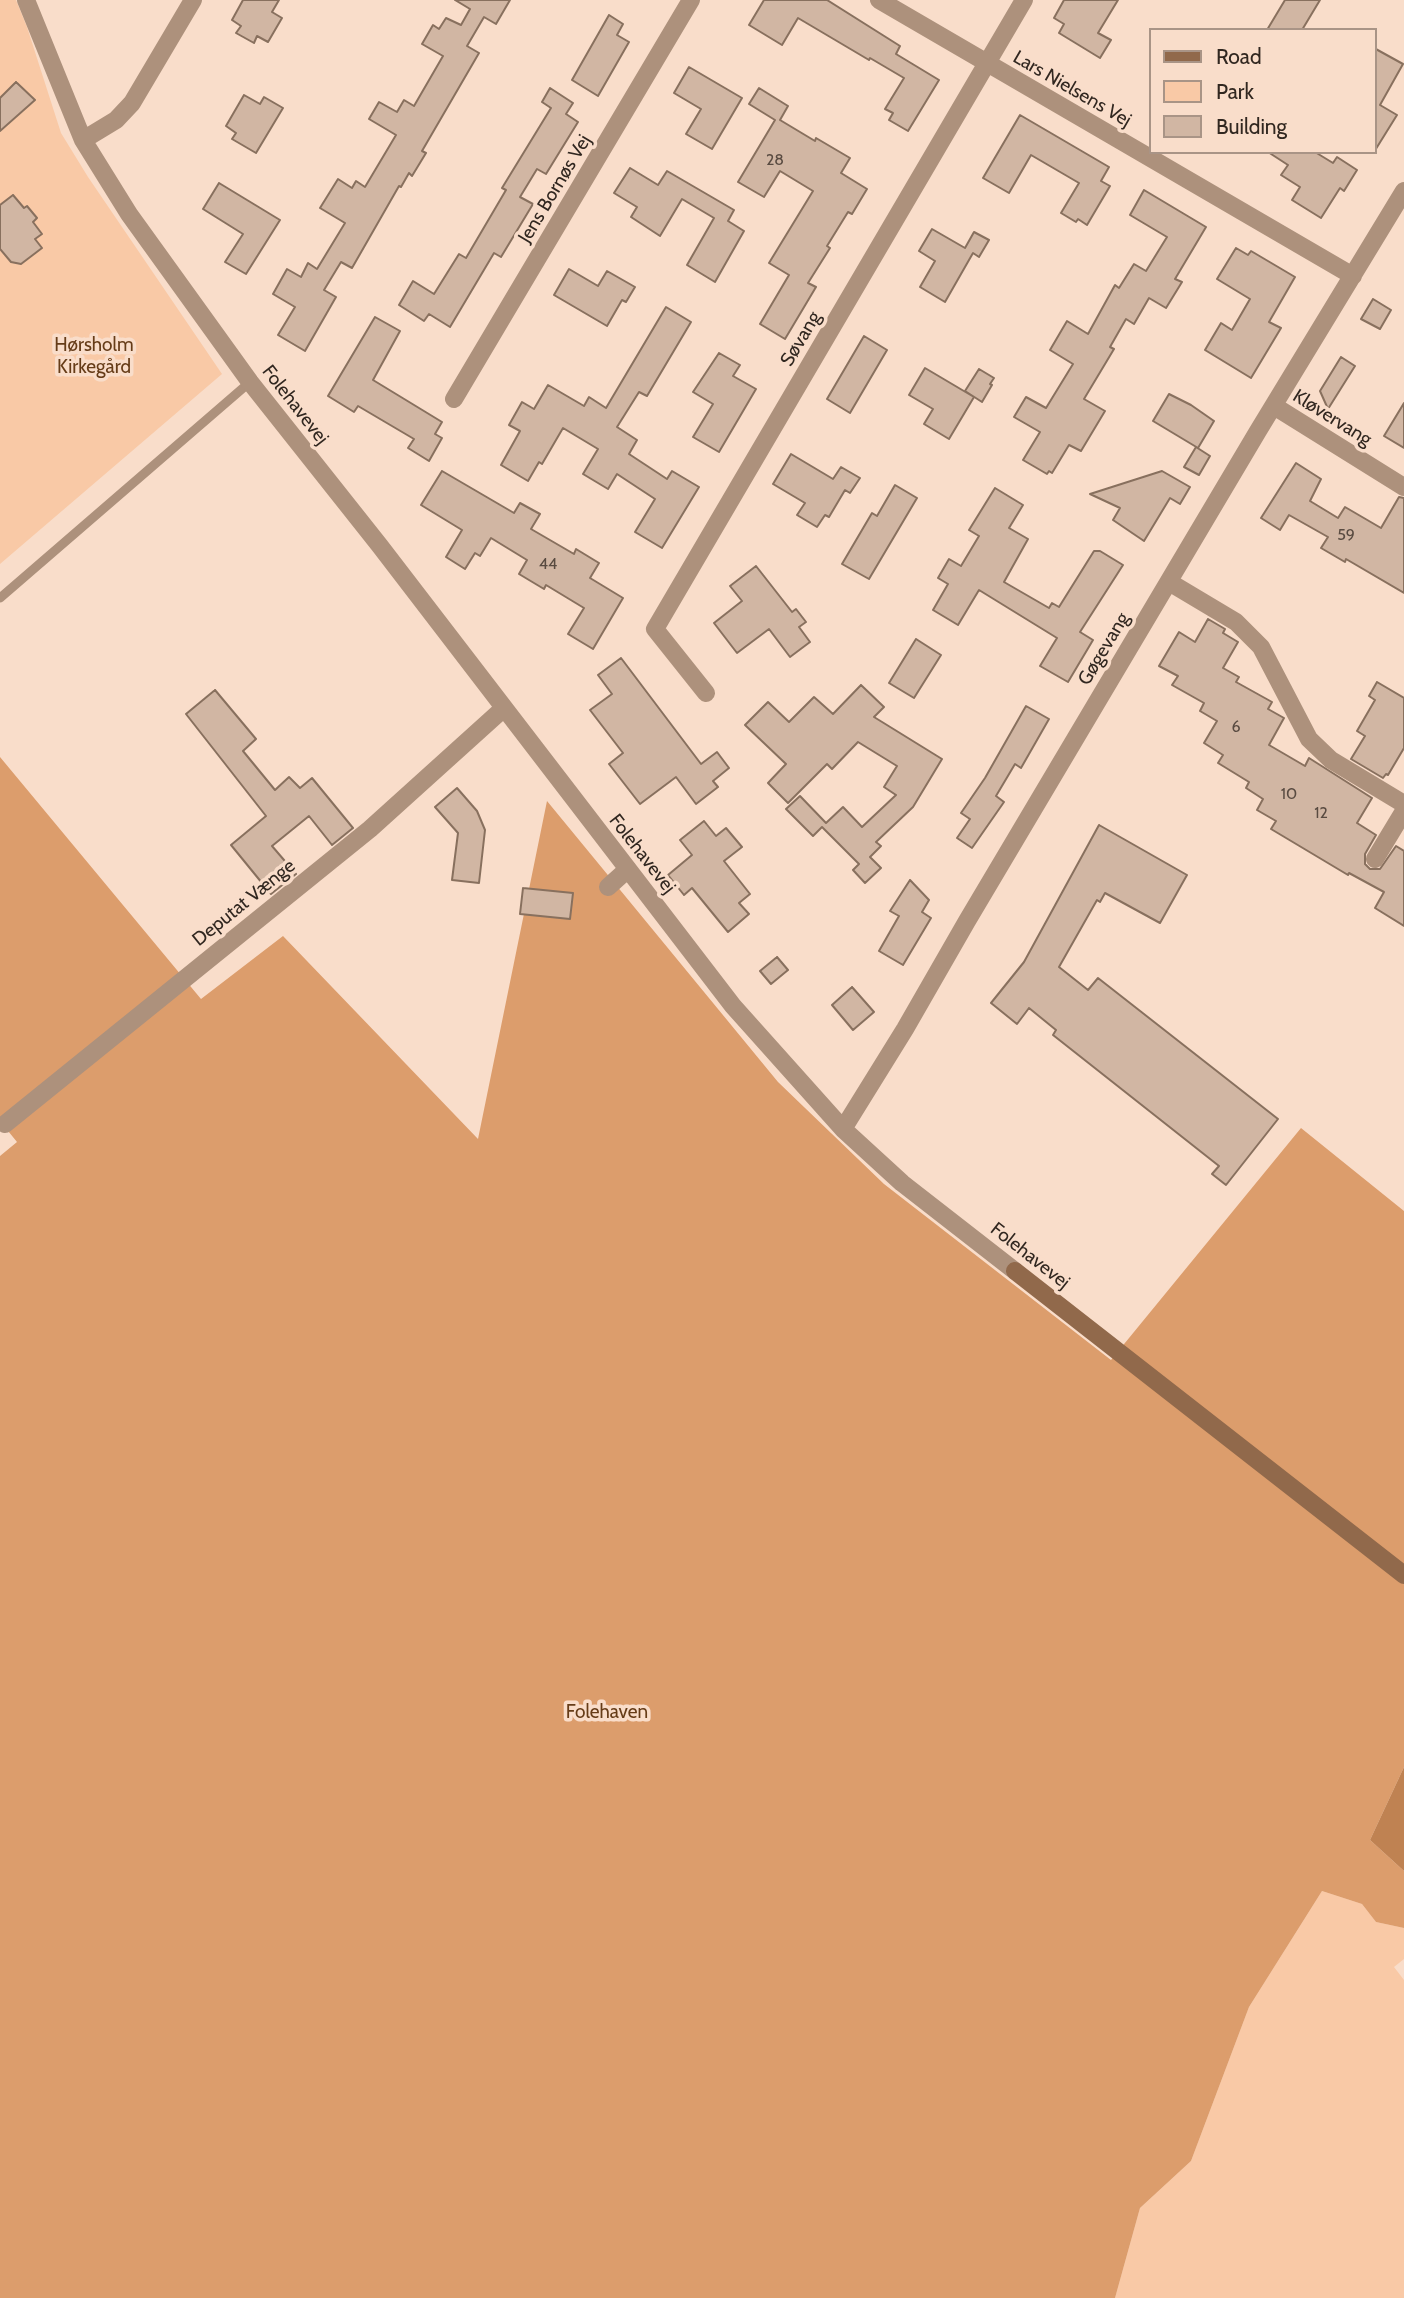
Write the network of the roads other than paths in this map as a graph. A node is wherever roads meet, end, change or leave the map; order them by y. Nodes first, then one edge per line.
1 (26, 0) edge
2 (193, 0) edge
3 (691, 0) edge
4 (879, 0) edge
5 (1024, 0) edge
6 (987, 64) junction
7 (83, 140) junction
8 (1404, 191) edge
9 (1353, 276) junction
10 (250, 382) junction
11 (454, 400) dead end
12 (1274, 406) junction
13 (1404, 487) edge
14 (1169, 582) junction
15 (0, 597) edge
16 (706, 693) dead end
17 (504, 708) junction
18 (1404, 804) edge
19 (1404, 811) edge
20 (1375, 859) dead end
21 (628, 869) junction
22 (608, 887) dead end
23 (5, 1124) dead end
24 (843, 1129) junction
25 (1404, 1575) edge

1 - 7 street, Folehavevej
2 - 7 street
3 - 11 street, Jens Bornøs Vej
4 - 6 street, Lars Nielsens Vej
5 - 6 street, Søvang
6 - 9 street, Lars Nielsens Vej
6 - 16 street, Søvang
7 - 10 street, Folehavevej
8 - 9 street, Gøgevang
9 - 12 street, Gøgevang
10 - 15 lane
10 - 17 street, Folehavevej
12 - 13 street, Kløvervang
12 - 14 street, Gøgevang
14 - 18 street
14 - 24 street, Gøgevang
17 - 21 street, Folehavevej
17 - 23 street, Deputat Vænge
19 - 20 street
21 - 22 street
21 - 24 street, Folehavevej
24 - 25 street, Folehavevej

